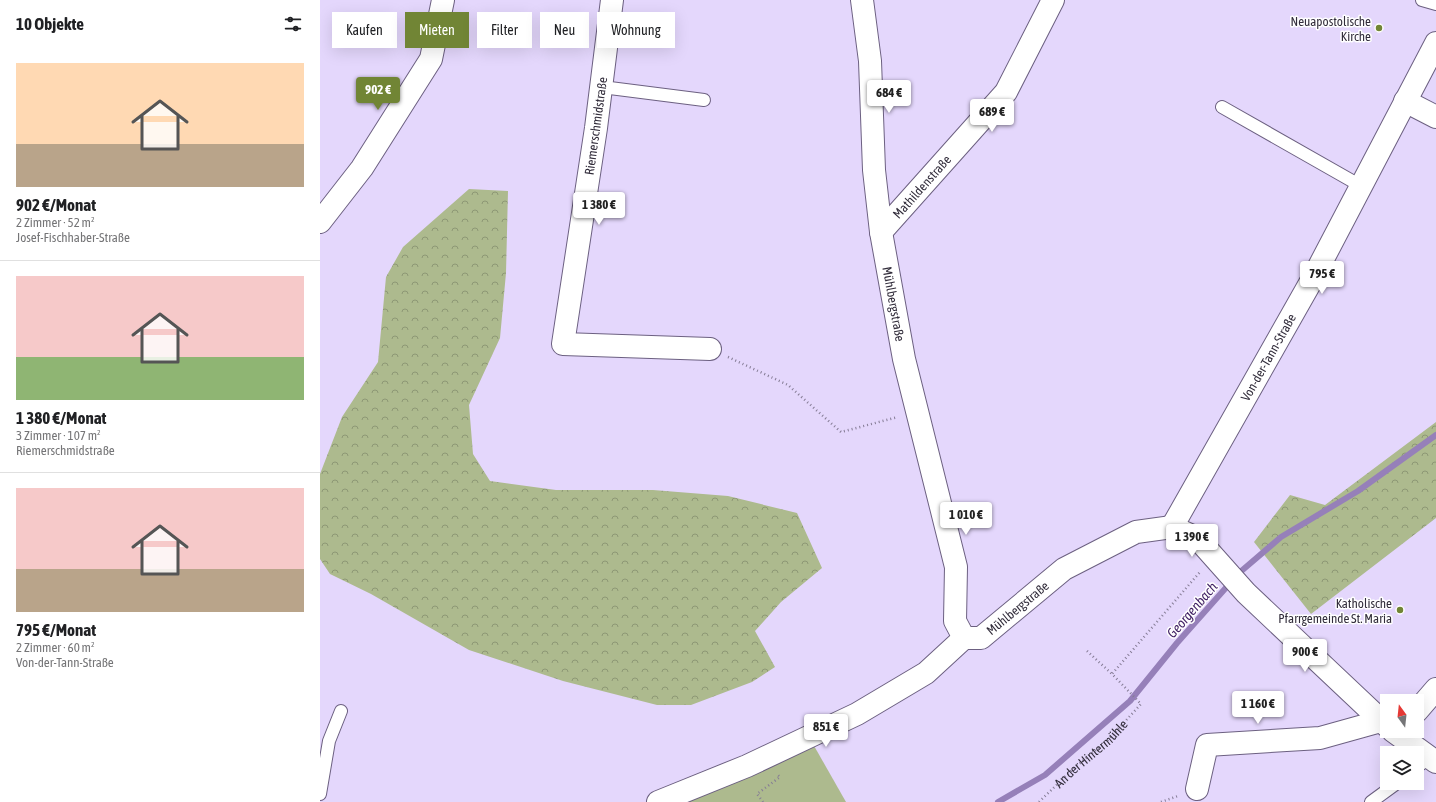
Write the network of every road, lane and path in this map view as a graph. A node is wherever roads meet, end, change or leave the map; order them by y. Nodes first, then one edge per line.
1 (443, 0) edge
2 (612, 0) edge
3 (862, 0) edge
4 (1053, 0) edge
5 (1422, 0) edge
6 (1436, 4) edge
7 (1436, 43) edge
8 (602, 87) junction
9 (704, 100) dead end
10 (1405, 102) junction
11 (1222, 107) dead end
12 (1436, 117) edge
13 (1361, 186) junction
14 (320, 222) edge
15 (880, 232) junction
16 (710, 349) joint
17 (918, 412) junction
18 (1172, 527) junction
19 (1219, 564) junction
20 (964, 638) junction
21 (1087, 651) dead end
22 (1112, 674) junction
23 (1436, 689) edge
24 (1424, 703) edge
25 (341, 711) dead end
26 (1380, 719) edge
27 (1380, 730) edge
28 (1401, 738) edge
29 (1427, 762) edge
30 (780, 777) dead end
31 (1197, 790) dead end
32 (1387, 790) edge
33 (320, 794) edge
34 (658, 802) edge
35 (763, 802) edge
36 (1039, 802) edge
37 (1371, 802) edge

1 - 14 street
2 - 8 street, Riemerschmidstraße
3 - 15 street, Mühlbergstraße
4 - 15 street, Mathildenstraße
5 - 6 lane
7 - 10 street, Von-der-Tann-Straße
8 - 9 lane
8 - 16 street, Riemerschmidstraße
10 - 12 street
10 - 13 street, Von-der-Tann-Straße
11 - 13 lane
13 - 18 street, Von-der-Tann-Straße
15 - 17 street, Mühlbergstraße
16 - 17 path
17 - 20 street, Mühlbergstraße
18 - 19 street
18 - 20 street, Mühlbergstraße
19 - 22 path
19 - 26 street
20 - 34 street
21 - 22 path
22 - 36 path, An der Hintermühle
23 - 24 street
25 - 33 lane
27 - 31 street
28 - 29 street
30 - 35 path
32 - 37 lane

